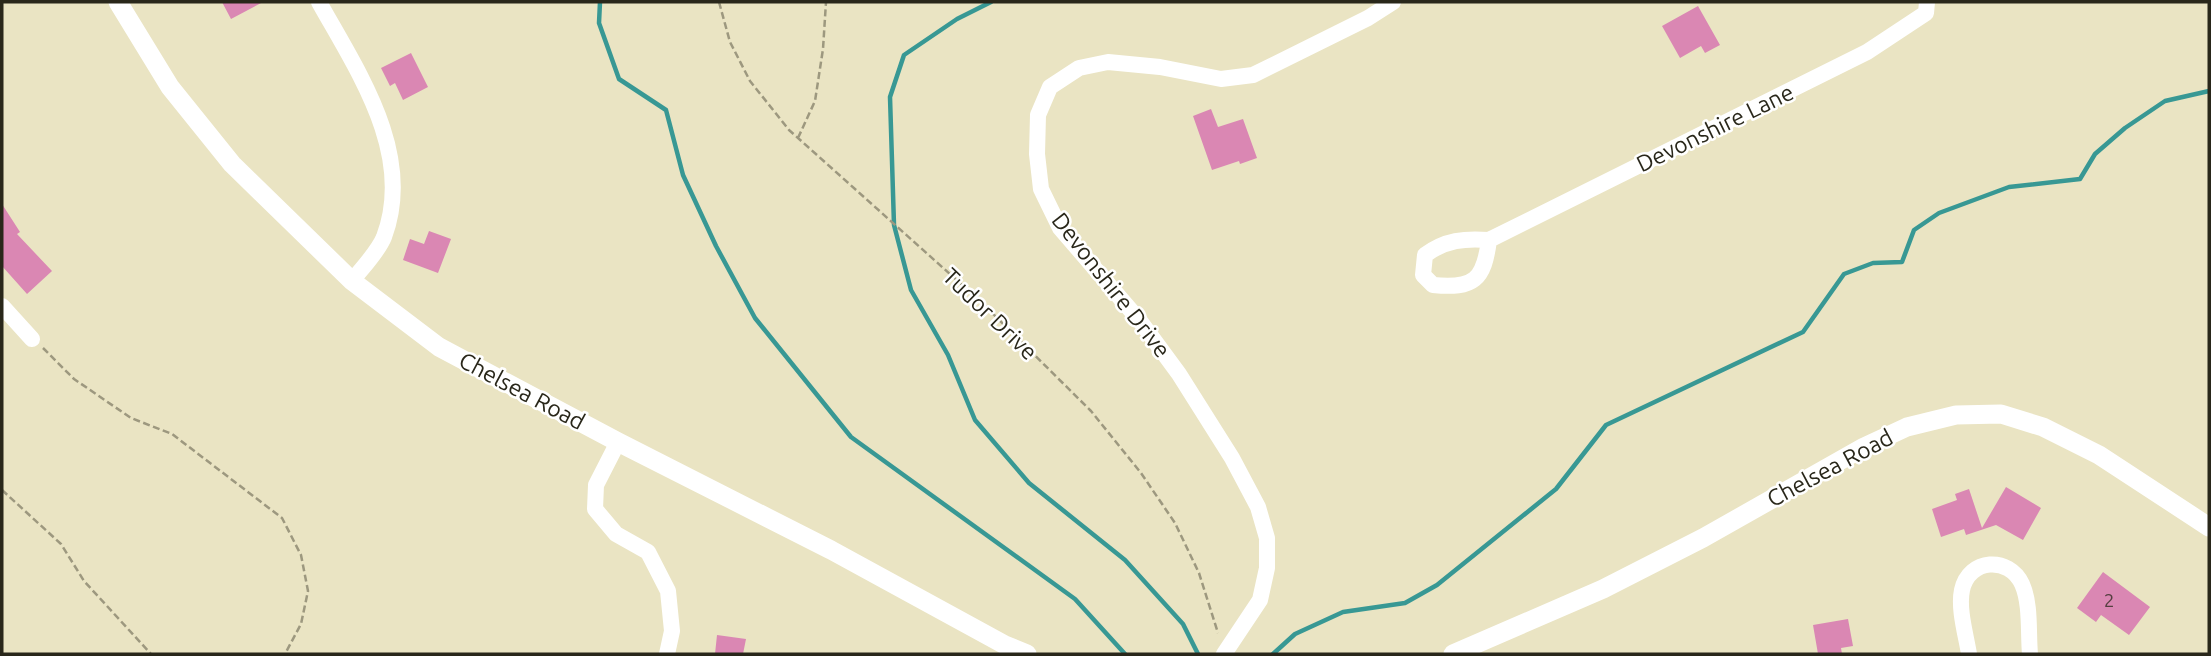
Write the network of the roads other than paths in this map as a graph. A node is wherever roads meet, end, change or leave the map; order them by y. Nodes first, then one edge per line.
1 (118, 2) edge
2 (319, 2) edge
3 (1393, 2) edge
4 (1927, 2) edge
5 (1489, 240) dead end
6 (352, 281) junction
7 (2, 306) edge
8 (32, 338) road end
9 (618, 442) junction
10 (2209, 527) edge
11 (1224, 653) edge
12 (667, 654) edge
13 (1027, 654) edge
14 (1453, 654) edge
15 (1969, 654) edge
16 (2030, 654) edge

1 - 6 street, Chelsea Road
2 - 6 street
3 - 11 street, Devonshire Drive
4 - 5 street, Devonshire Lane
6 - 9 street, Chelsea Road
7 - 8 street
9 - 12 street
9 - 13 street, Chelsea Road
10 - 14 street, Chelsea Road
15 - 16 street

